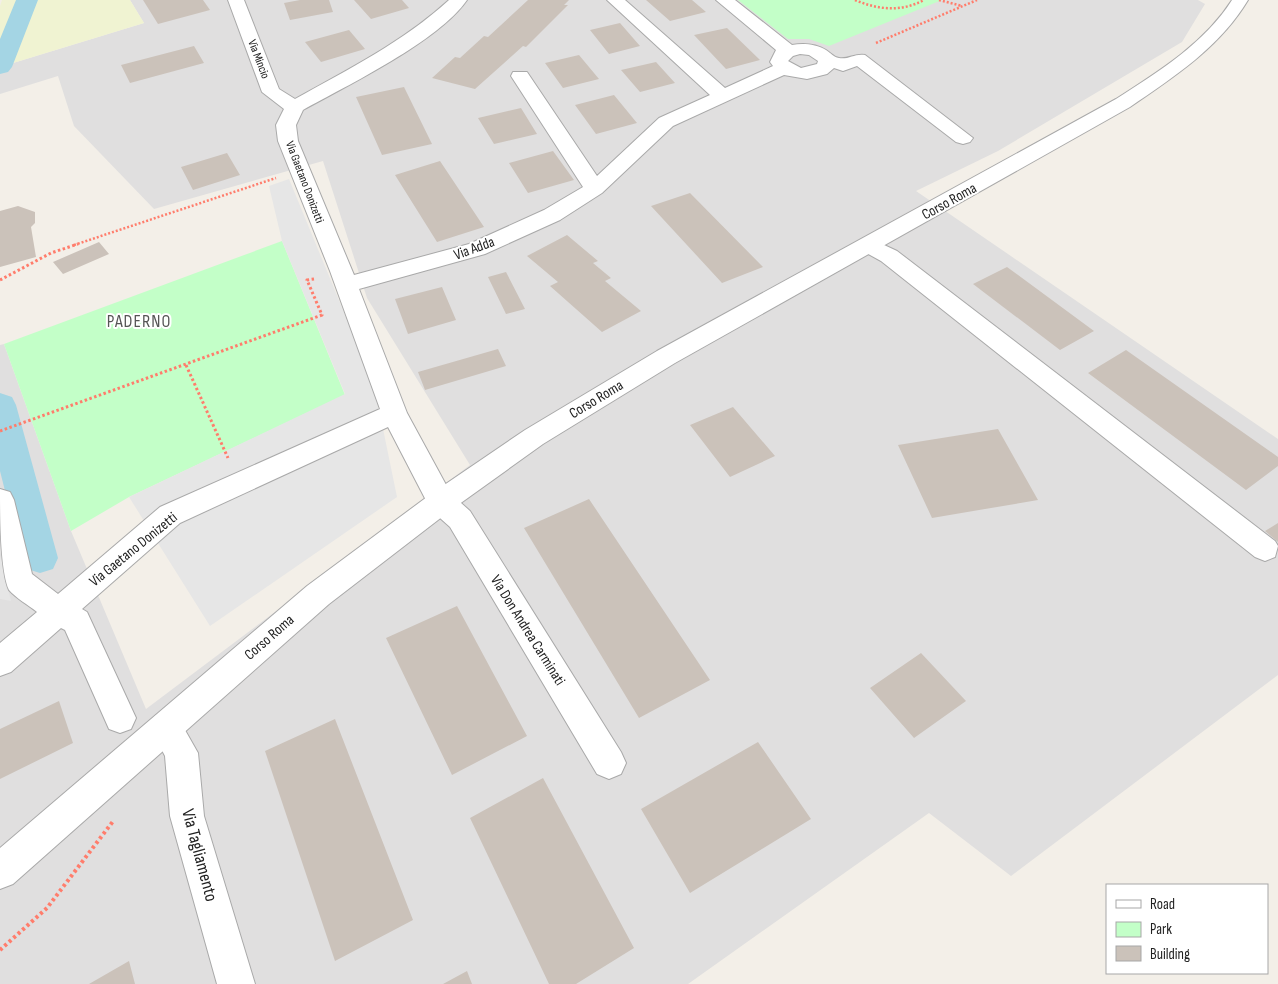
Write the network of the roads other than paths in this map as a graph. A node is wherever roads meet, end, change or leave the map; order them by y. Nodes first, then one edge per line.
1 (236, 0) edge
2 (459, 0) edge
3 (615, 0) edge
4 (724, 0) edge
5 (1240, 0) edge
6 (786, 59) junction
7 (520, 76) dead end
8 (722, 95) junction
9 (295, 107) junction
10 (963, 138) dead end
11 (595, 189) junction
12 (869, 245) junction
13 (343, 278) junction
14 (394, 413) junction
15 (0, 500) edge
16 (441, 502) junction
17 (1265, 549) dead end
18 (58, 611) junction
19 (0, 662) edge
20 (120, 718) dead end
21 (166, 727) junction
22 (609, 763) dead end
23 (0, 871) edge
24 (236, 984) edge

1 - 9 street, Via Mincio
2 - 9 street
3 - 8 street
4 - 6 street
5 - 12 street, Corso Roma
6 - 8 street, Via Adda
6 - 10 street
7 - 11 street
8 - 11 street, Via Adda
9 - 13 street, Via Gaetano Donizetti
11 - 13 street, Via Adda
12 - 16 street, Corso Roma
12 - 17 street
13 - 14 street, Via Gaetano Donizetti
14 - 16 street, Via Gaetano Donizetti
14 - 18 street, Via Gaetano Donizetti
15 - 18 street
16 - 21 street, Corso Roma
16 - 22 street, Via Don Andrea Carminati
18 - 19 street, Via Gaetano Donizetti
18 - 20 street
21 - 23 street, Corso Roma
21 - 24 street, Via Tagliamento

